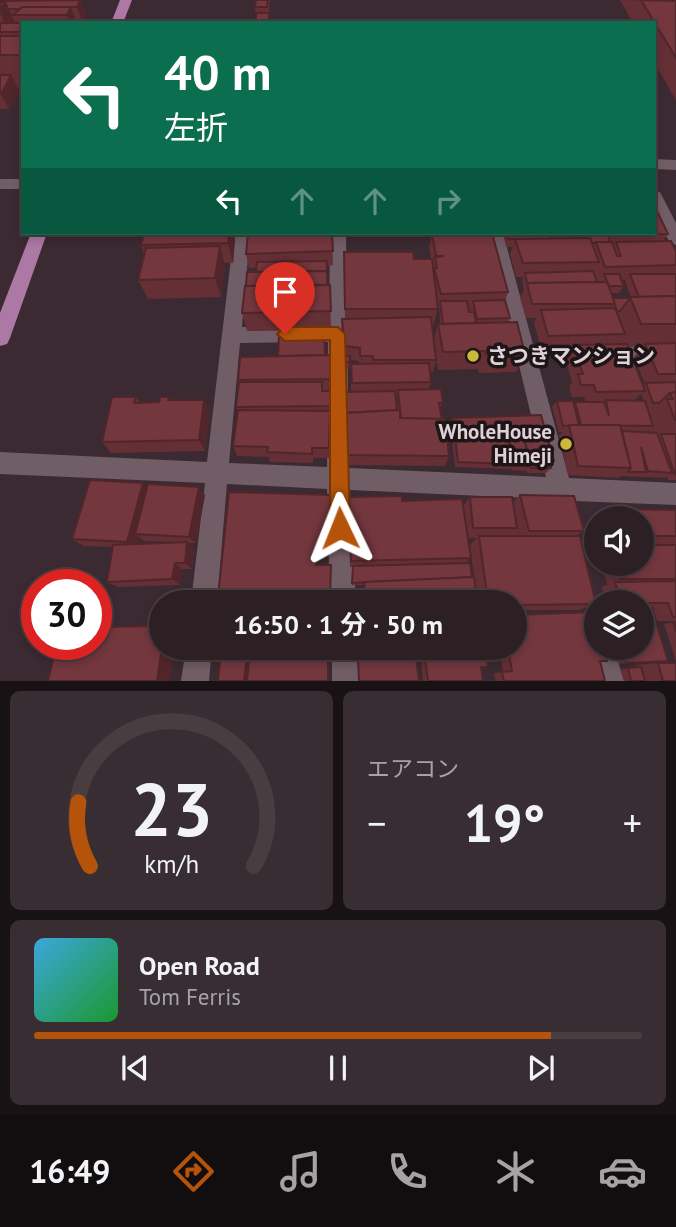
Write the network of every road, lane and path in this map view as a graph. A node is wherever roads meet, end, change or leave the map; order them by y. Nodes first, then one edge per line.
1 (0, 0) edge
2 (10, 0) edge
3 (125, 0) edge
4 (118, 21) edge
5 (656, 164) edge
6 (676, 165) edge
7 (0, 184) edge
8 (21, 184) edge
9 (656, 200) edge
10 (38, 235) edge
11 (496, 235) edge
12 (333, 237) edge
13 (246, 239) edge
14 (676, 239) edge
15 (338, 334) junction
16 (232, 335) junction
17 (0, 338) edge
18 (676, 351) edge
19 (619, 353) edge
20 (0, 463) edge
21 (218, 473) junction
22 (338, 478) junction
23 (561, 489) junction
24 (676, 494) edge
25 (567, 514) edge
26 (205, 590) edge
27 (343, 590) edge
28 (198, 660) edge
29 (345, 660) edge
30 (604, 660) edge
31 (195, 681) edge
32 (346, 681) edge
33 (610, 681) edge

1 - 2 street
3 - 4 highway
5 - 6 street
7 - 8 street
9 - 14 street
10 - 17 highway
11 - 23 street
12 - 15 street
13 - 16 street
15 - 16 street
15 - 22 street
16 - 21 street
18 - 19 street
20 - 21 street
21 - 22 street
21 - 26 street
22 - 23 street
22 - 27 street
23 - 24 street
23 - 25 street
28 - 31 street
29 - 32 street
30 - 33 street

